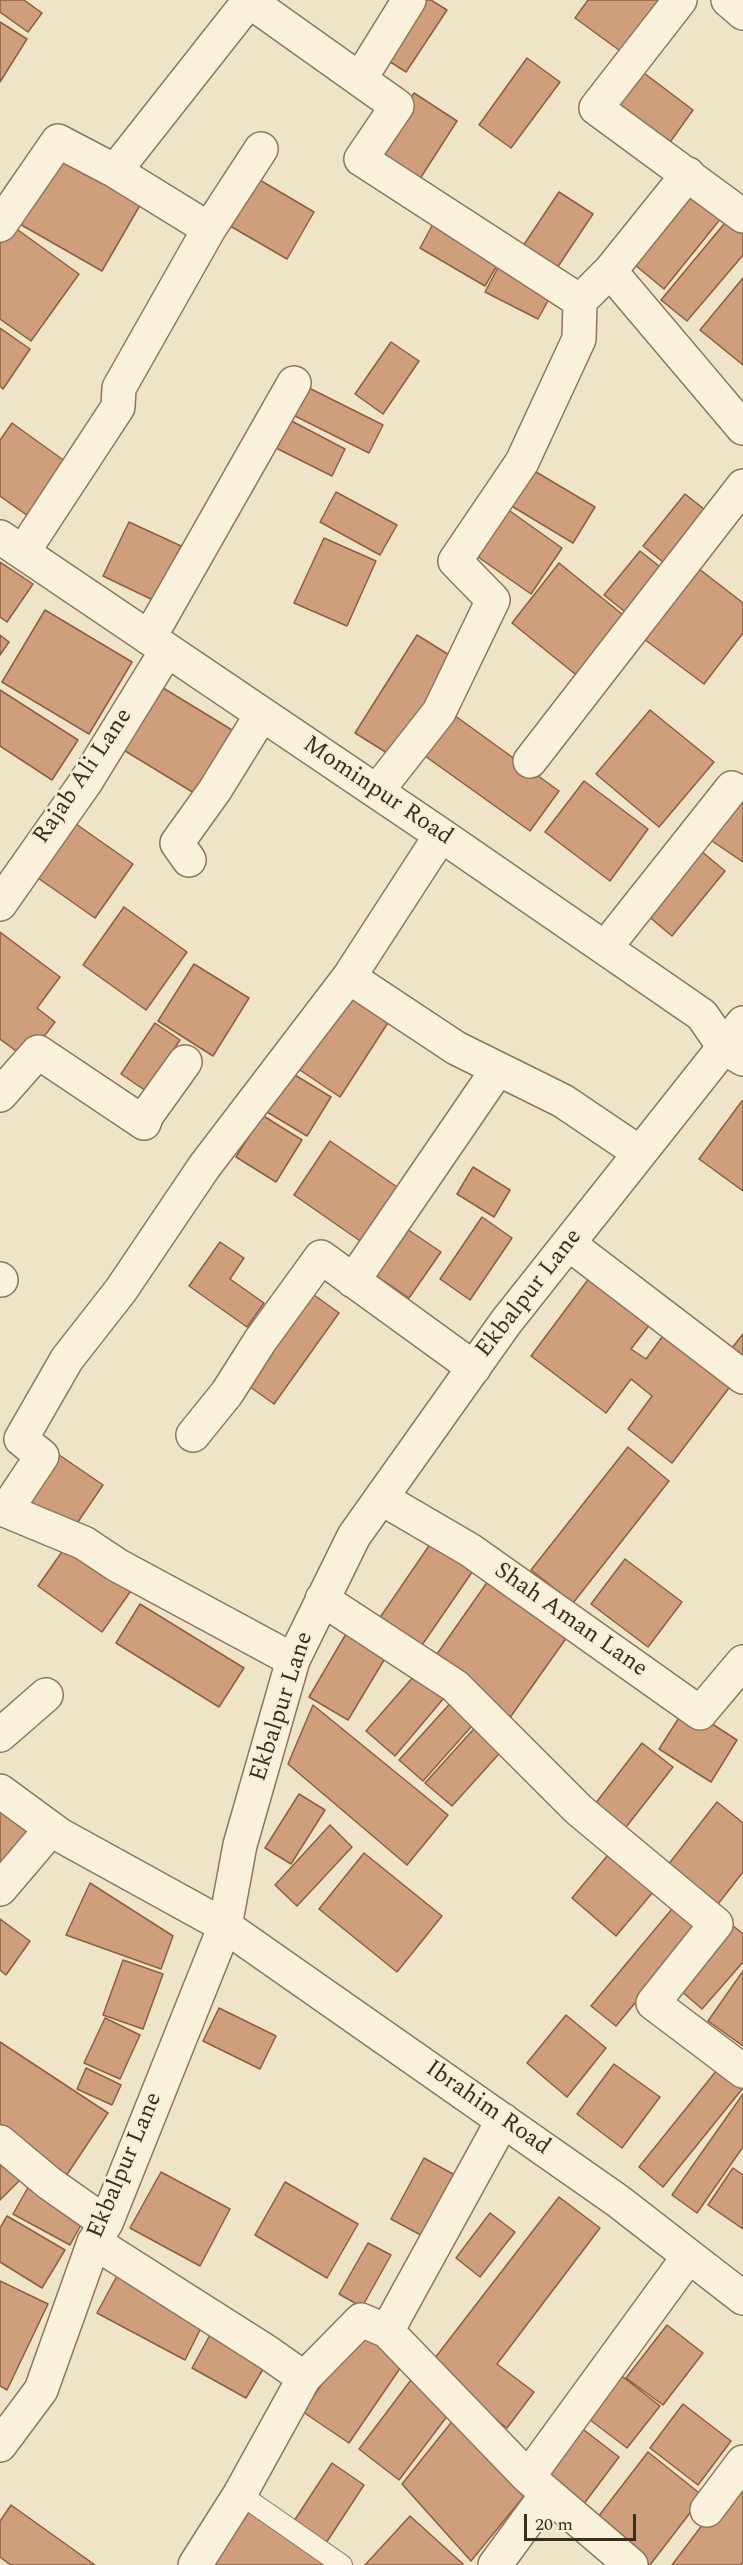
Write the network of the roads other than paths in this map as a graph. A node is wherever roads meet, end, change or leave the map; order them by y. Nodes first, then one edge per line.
1 (409, 0) edge
2 (680, 0) edge
3 (728, 0) edge
4 (249, 1) edge
5 (743, 13) edge
6 (360, 79) junction
7 (261, 149) dead end
8 (115, 171) junction
9 (688, 174) junction
10 (743, 216) edge
11 (0, 225) edge
12 (209, 229) junction
13 (610, 271) junction
14 (580, 301) junction
15 (294, 383) dead end
16 (740, 415) edge
17 (743, 486) edge
18 (11, 545) edge
19 (158, 644) junction
20 (262, 714) junction
21 (530, 761) dead end
22 (732, 788) dead end
23 (376, 791) junction
24 (441, 835) junction
25 (189, 860) dead end
26 (0, 904) edge
27 (605, 948) junction
28 (349, 977) junction
29 (737, 1043) edge
30 (185, 1062) dead end
31 (498, 1069) junction
32 (0, 1095) edge
33 (640, 1153) junction
34 (568, 1244) junction
35 (353, 1281) junction
36 (474, 1368) junction
37 (743, 1377) edge
38 (193, 1435) dead end
39 (381, 1498) junction
40 (3, 1509) edge
41 (322, 1599) junction
42 (293, 1660) junction
43 (743, 1662) edge
44 (46, 1695) dead end
45 (0, 1735) edge
46 (0, 1791) edge
47 (51, 1829) junction
48 (0, 1889) edge
49 (225, 1926) junction
50 (743, 2071) edge
51 (502, 2120) junction
52 (0, 2142) edge
53 (100, 2233) junction
54 (689, 2256) junction
55 (743, 2298) edge
56 (387, 2331) junction
57 (304, 2378) junction
58 (0, 2445) edge
59 (743, 2462) edge
60 (538, 2485) junction
61 (240, 2494) junction
62 (707, 2510) dead end
63 (195, 2565) edge
64 (342, 2565) edge
65 (495, 2565) edge
66 (631, 2565) edge

1 - 6 street
2 - 9 street
3 - 5 street
4 - 6 street
4 - 8 street
6 - 14 street
7 - 12 street
8 - 11 street
8 - 12 street
9 - 10 street
9 - 13 street
12 - 18 street
13 - 14 street
13 - 16 street
14 - 23 street
15 - 19 street, Rajab Ali Lane
17 - 21 street
18 - 19 street, Mominpur Road
19 - 20 street, Mominpur Road
19 - 26 street, Rajab Ali Lane
20 - 23 street, Mominpur Road
20 - 25 street
22 - 27 street
23 - 24 street, Mominpur Road
24 - 27 street, Mominpur Road
24 - 28 street
27 - 29 street, Mominpur Road
28 - 31 street
28 - 40 street
29 - 33 street, Ekbalpur Lane
30 - 32 street
31 - 33 street
31 - 35 street
33 - 34 street, Ekbalpur Lane
34 - 36 street, Ekbalpur Lane
34 - 37 street
35 - 36 street
35 - 38 street
36 - 39 street, Ekbalpur Lane
39 - 41 street, Ekbalpur Lane
39 - 43 street, Shah Aman Lane
40 - 42 street
41 - 42 street, Ekbalpur Lane
41 - 50 street
42 - 49 street, Ekbalpur Lane
44 - 45 street
46 - 47 street, Ibrahim Road
47 - 48 street
47 - 49 street, Ibrahim Road
49 - 51 street, Ibrahim Road
49 - 53 street, Ekbalpur Lane
51 - 54 street, Ibrahim Road
51 - 56 street
52 - 53 street
53 - 57 street
53 - 58 street, Ekbalpur Lane
54 - 55 street, Ibrahim Road
54 - 60 street
56 - 57 street
56 - 60 street
57 - 61 street
59 - 62 street
60 - 65 street
60 - 66 street
61 - 63 street
61 - 64 lane

